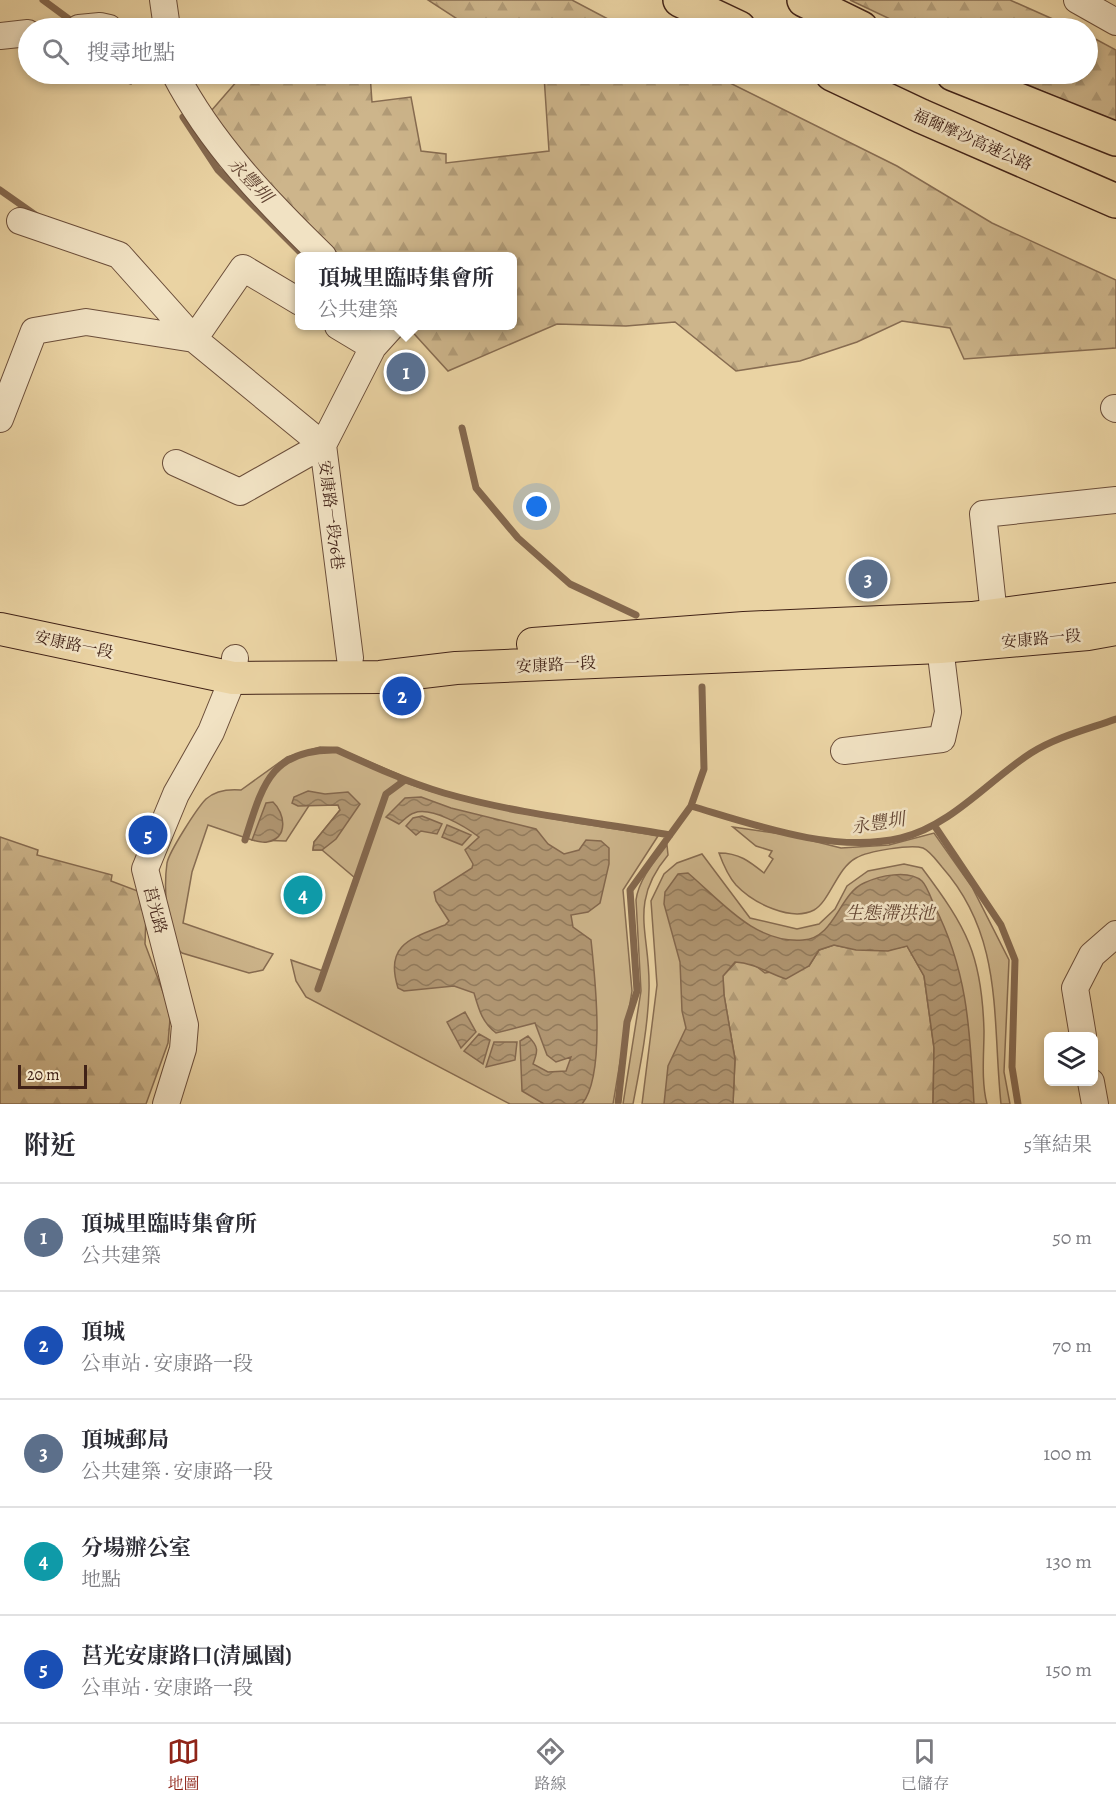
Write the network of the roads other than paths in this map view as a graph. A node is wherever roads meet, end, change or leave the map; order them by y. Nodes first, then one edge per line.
1 (163, 0) edge
2 (680, 0) edge
3 (804, 0) edge
4 (1077, 0) edge
5 (166, 18) edge
6 (718, 18) edge
7 (841, 18) edge
8 (1116, 22) edge
9 (18, 34) edge
10 (0, 36) edge
11 (180, 84) edge
12 (853, 84) edge
13 (978, 84) edge
14 (1116, 139) edge
15 (1116, 201) edge
16 (20, 221) dead end
17 (319, 252) edge
18 (295, 299) edge
19 (358, 330) edge
20 (383, 335) edge
21 (194, 339) junction
22 (0, 419) edge
23 (323, 445) junction
24 (176, 463) dead end
25 (1116, 500) edge
26 (1116, 599) edge
27 (0, 615) edge
28 (994, 615) junction
29 (0, 629) edge
30 (1116, 629) edge
31 (940, 647) junction
32 (350, 658) junction
33 (234, 668) junction
34 (843, 752) dead end
35 (1116, 934) edge
36 (1082, 1032) edge
37 (1092, 1086) edge
38 (166, 1104) edge
39 (1095, 1104) edge

1 - 5 street
2 - 6 highway
3 - 7 highway
4 - 8 street
9 - 10 street
11 - 17 street
12 - 15 highway, 福爾摩沙高速公路
13 - 14 highway
16 - 21 street
18 - 21 street
19 - 20 street, 安康路一段76巷
20 - 23 street, 安康路一段76巷
21 - 22 street
21 - 23 street
23 - 24 street
23 - 32 street, 安康路一段76巷
25 - 28 street
26 - 28 main road, 安康路一段
27 - 33 main road, 安康路一段
28 - 32 main road, 安康路一段
29 - 33 main road, 安康路一段
30 - 31 main road, 安康路一段
31 - 33 main road, 安康路一段
31 - 34 street
32 - 33 main road, 安康路一段
33 - 38 street, 莒光路
35 - 36 street
37 - 39 street

